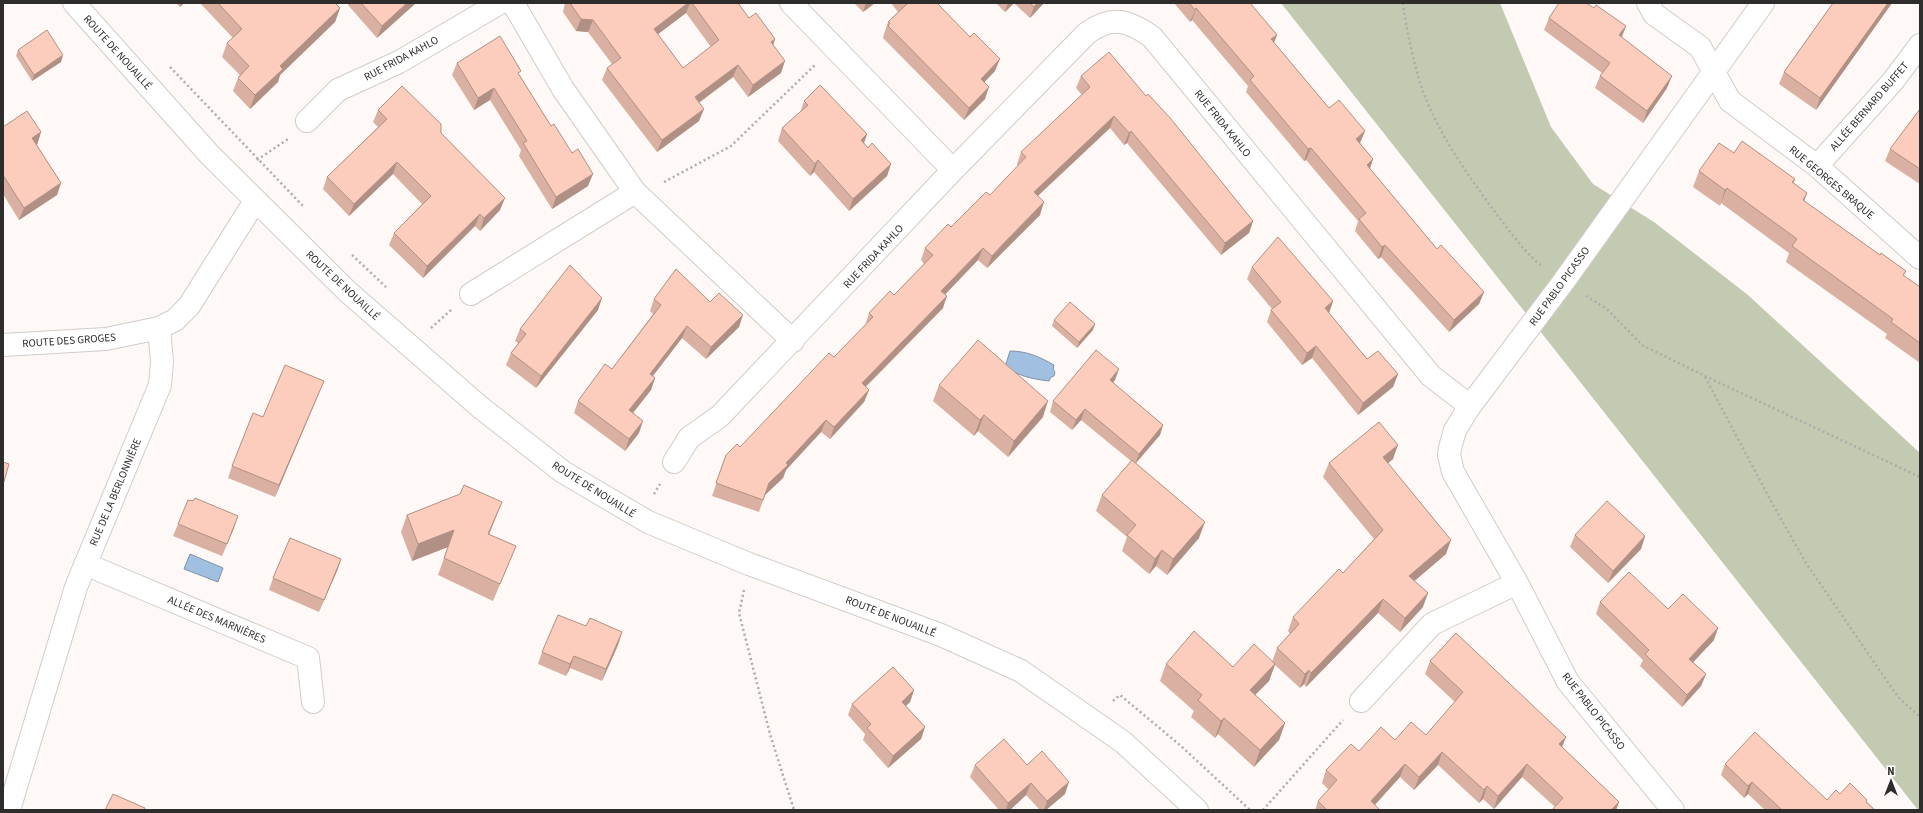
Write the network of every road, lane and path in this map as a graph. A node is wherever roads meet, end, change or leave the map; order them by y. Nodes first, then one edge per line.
1 (74, 3) edge
2 (500, 3) edge
3 (513, 3) edge
4 (791, 3) edge
5 (1403, 3) edge
6 (1648, 3) edge
7 (1763, 3) edge
8 (1920, 45) edge
9 (834, 48) junction
10 (166, 63) dead end
11 (1714, 70) junction
12 (307, 121) joint
13 (257, 160) junction
14 (1817, 166) junction
15 (954, 170) junction
16 (235, 179) junction
17 (635, 192) junction
18 (255, 201) junction
19 (307, 210) dead end
20 (351, 254) dead end
21 (1920, 258) edge
22 (1564, 281) junction
23 (391, 291) dead end
24 (471, 294) dead end
25 (159, 328) junction
26 (430, 328) dead end
27 (436, 333) dead end
28 (793, 341) junction
29 (3, 345) edge
30 (1705, 376) junction
31 (1470, 406) junction
32 (674, 462) dead end
33 (1920, 477) edge
34 (647, 491) dead end
35 (661, 497) dead end
36 (85, 564) junction
37 (750, 564) junction
38 (1516, 584) junction
39 (1361, 701) joint
40 (313, 702) dead end
41 (1920, 717) edge
42 (9, 810) edge
43 (794, 810) edge
44 (1197, 810) edge
45 (1263, 810) edge
46 (1673, 810) edge

1 - 16 street, ROUTE DE NOUAILLÉ
2 - 12 street, RUE FRIDA KAHLO
3 - 17 street
4 - 9 street
5 - 22 path
6 - 11 street, RUE GEORGES BRAQUE
7 - 11 street, RUE PABLO PICASSO
8 - 14 street, ALLÉE BERNARD BUFFET
9 - 15 street
9 - 17 path
10 - 13 path
11 - 14 street, RUE GEORGES BRAQUE
11 - 22 street, RUE PABLO PICASSO
12 - 13 path
13 - 16 path
13 - 19 path
14 - 21 street, RUE GEORGES BRAQUE
15 - 28 street, RUE FRIDA KAHLO
15 - 31 street, RUE FRIDA KAHLO
16 - 18 street, ROUTE DE NOUAILLÉ
17 - 24 street
17 - 28 street
18 - 25 street
18 - 37 street, ROUTE DE NOUAILLÉ
20 - 23 path
22 - 30 path
22 - 31 street, RUE PABLO PICASSO
25 - 29 street, ROUTE DES GROGES
25 - 36 street, RUE DE LA BERLONNIÈRE
26 - 27 path
28 - 32 street, RUE FRIDA KAHLO
30 - 33 path
30 - 41 path
31 - 38 street, RUE PABLO PICASSO
34 - 35 path
36 - 40 street, ALLÉE DES MARNIÈRES
36 - 42 street, RUE DE LA BERLONNIÈRE
37 - 43 path
37 - 44 street, ROUTE DE NOUAILLÉ
38 - 39 street
38 - 46 street, RUE PABLO PICASSO
39 - 45 path

